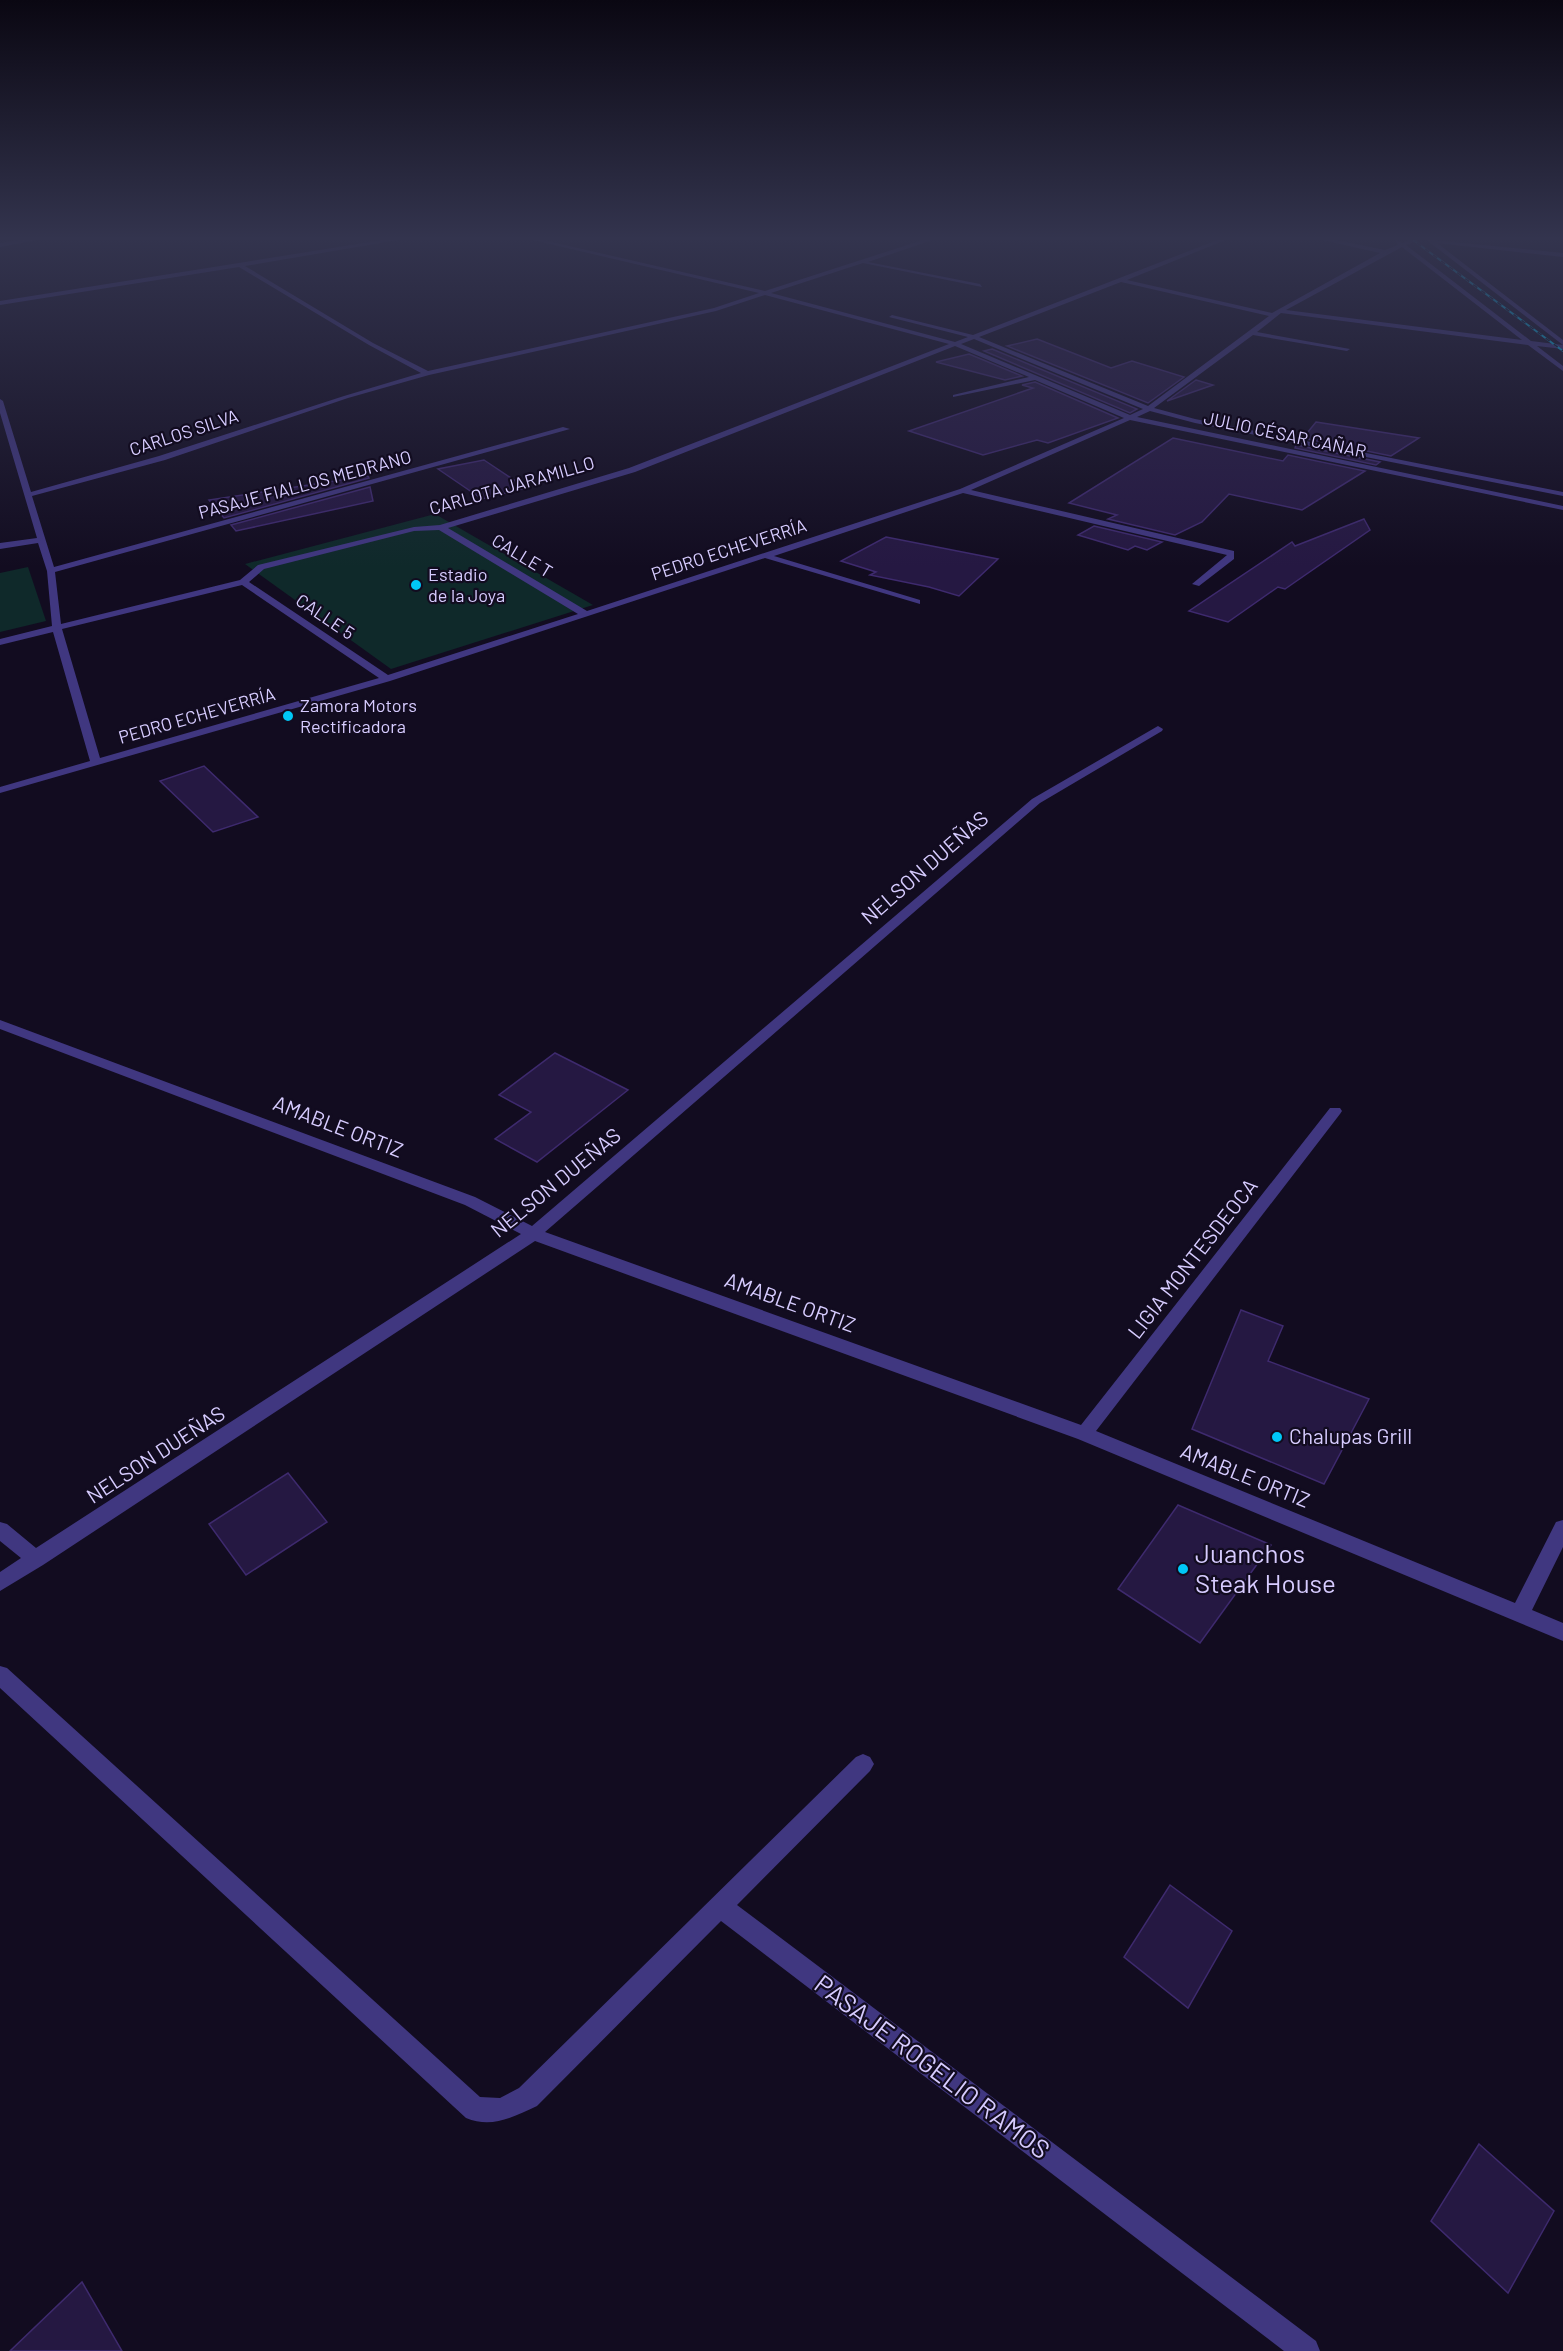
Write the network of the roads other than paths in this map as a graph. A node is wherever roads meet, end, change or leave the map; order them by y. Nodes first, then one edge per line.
1 (376, 347) edge
2 (546, 347) edge
3 (948, 347) edge
4 (961, 347) edge
5 (998, 347) edge
6 (1233, 347) edge
7 (1333, 347) edge
8 (1534, 347) edge
9 (1347, 349) dead end
10 (1563, 369) edge
11 (427, 373) junction
12 (1035, 378) junction
13 (955, 396) dead end
14 (0, 401) edge
15 (1149, 409) junction
16 (1131, 418) junction
17 (566, 429) dead end
18 (963, 491) junction
19 (1563, 494) edge
20 (28, 495) junction
21 (1563, 508) edge
22 (441, 527) junction
23 (42, 540) junction
24 (0, 546) edge
25 (766, 556) junction
26 (51, 571) junction
27 (243, 582) junction
28 (1196, 584) dead end
29 (916, 602) dead end
30 (587, 615) junction
31 (57, 628) junction
32 (0, 642) edge
33 (387, 679) junction
34 (1158, 729) dead end
35 (96, 763) junction
36 (0, 790) edge
37 (0, 1024) edge
38 (1335, 1111) dead end
39 (533, 1233) junction
40 (1084, 1434) junction
41 (1563, 1528) edge
42 (0, 1530) edge
43 (36, 1559) junction
44 (0, 1582) edge
45 (1520, 1613) junction
46 (1563, 1632) edge
47 (0, 1675) edge
48 (863, 1764) dead end
49 (719, 1905) junction
50 (1306, 2351) edge

1 - 11 street
2 - 11 street, CARLOS SILVA
3 - 22 street, CARLOTA JARAMILLO
4 - 12 street, JULIO CÉSAR CAÑAR
5 - 15 street, JULIO CÉSAR CAÑAR
6 - 15 street, PEDRO ECHEVERRÍA
7 - 9 street
8 - 10 street
11 - 20 street, CARLOS SILVA
12 - 13 street
12 - 16 street, JULIO CÉSAR CAÑAR
14 - 20 street
15 - 16 street, PEDRO ECHEVERRÍA
15 - 19 street, JULIO CÉSAR CAÑAR
16 - 18 street, PEDRO ECHEVERRÍA
16 - 21 street, JULIO CÉSAR CAÑAR
17 - 26 street, PASAJE FIALLOS MEDRANO
18 - 25 street, PEDRO ECHEVERRÍA
18 - 28 street
20 - 23 street
22 - 27 street, CARLOTA JARAMILLO
22 - 30 street, CALLE T
23 - 24 street
23 - 26 street
25 - 29 street
25 - 30 street, PEDRO ECHEVERRÍA
26 - 31 street
27 - 31 street, CARLOTA JARAMILLO
27 - 33 street, CALLE 5
30 - 33 street, PEDRO ECHEVERRÍA
31 - 32 street, CARLOTA JARAMILLO
31 - 35 street
33 - 35 street, PEDRO ECHEVERRÍA
34 - 39 street, NELSON DUEÑAS
35 - 36 street, PEDRO ECHEVERRÍA
37 - 39 street, AMABLE ORTIZ
38 - 40 street, LIGIA MONTESDEOCA
39 - 40 street, AMABLE ORTIZ
39 - 43 street, NELSON DUEÑAS
40 - 45 street, AMABLE ORTIZ
41 - 45 street
42 - 43 street
43 - 44 street, NELSON DUEÑAS
45 - 46 street, AMABLE ORTIZ
47 - 49 street
48 - 49 street
49 - 50 street, PASAJE ROGELIO RAMOS

